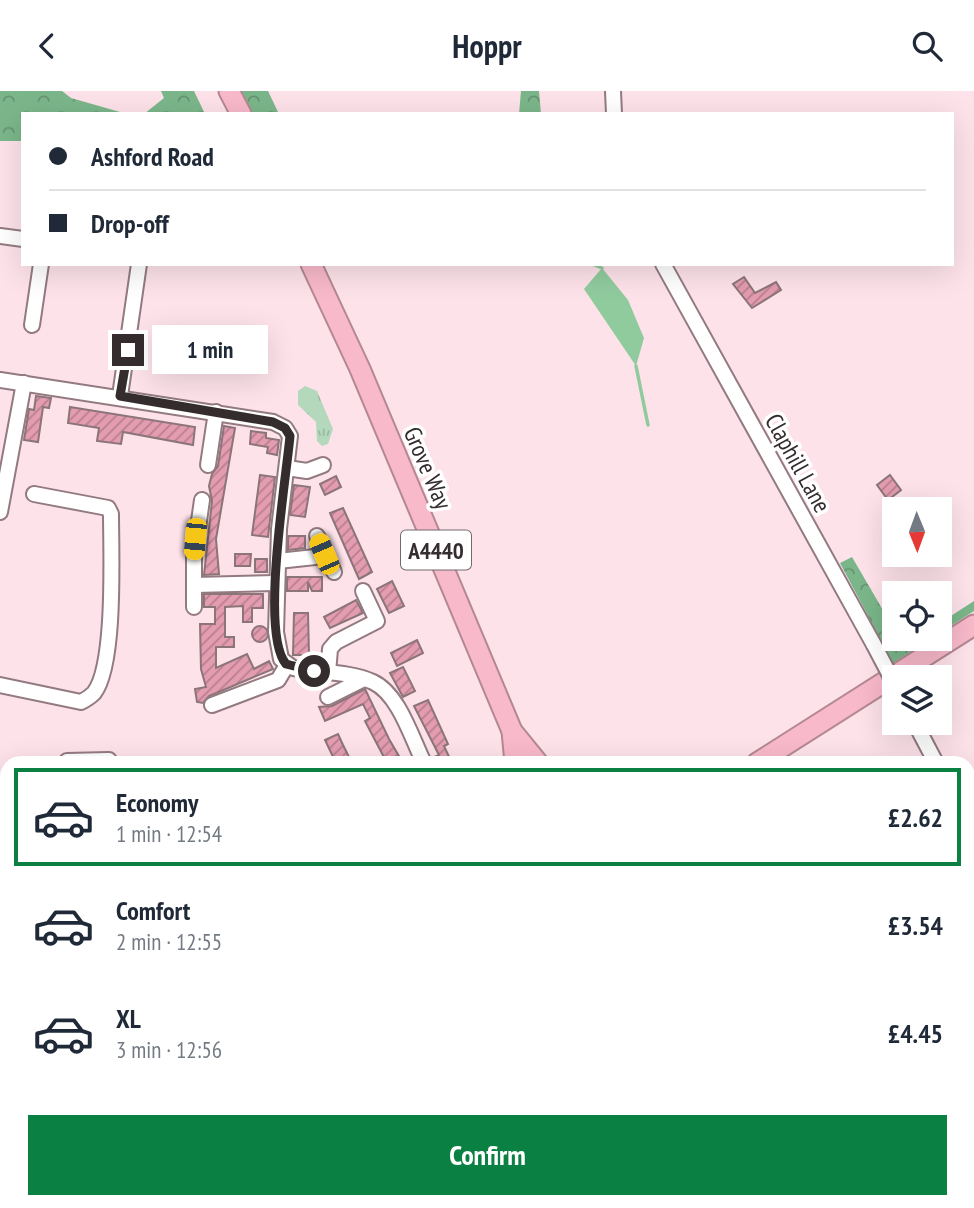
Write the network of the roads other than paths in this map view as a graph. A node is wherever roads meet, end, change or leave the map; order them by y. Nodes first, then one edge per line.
1 (229, 91) edge
2 (613, 91) edge
3 (240, 112) edge
4 (614, 112) edge
5 (0, 236) edge
6 (21, 239) edge
7 (41, 266) edge
8 (139, 266) edge
9 (312, 266) edge
10 (664, 266) edge
11 (32, 325) dead end
12 (0, 380) edge
13 (24, 383) junction
14 (120, 396) junction
15 (216, 412) junction
16 (208, 465) dead end
17 (323, 465) dead end
18 (287, 468) junction
19 (2, 488) edge
20 (34, 494) dead end
21 (202, 500) dead end
22 (0, 512) edge
23 (317, 536) dead end
24 (324, 554) junction
25 (278, 561) junction
26 (334, 572) dead end
27 (276, 583) junction
28 (194, 585) junction
29 (363, 591) dead end
30 (194, 607) dead end
31 (974, 625) edge
32 (287, 665) junction
33 (885, 665) edge
34 (328, 673) junction
35 (364, 679) junction
36 (0, 685) edge
37 (328, 697) dead end
38 (212, 705) dead end
39 (512, 731) junction
40 (921, 735) edge
41 (420, 756) edge
42 (514, 756) edge
43 (532, 756) edge
44 (768, 756) edge
45 (932, 756) edge

1 - 3 highway
2 - 4 street
5 - 6 street
7 - 11 street
8 - 14 street
9 - 39 highway, Grove Way / A4440
10 - 33 street, Claphill Lane, bridge
12 - 13 street
13 - 14 street
13 - 19 street
14 - 15 street
15 - 16 street
15 - 18 street
17 - 18 street
18 - 25 street
19 - 22 street
20 - 36 street
21 - 28 street
23 - 24 street
24 - 25 street
24 - 26 street
25 - 27 street
27 - 28 street
27 - 32 street
28 - 30 street
29 - 34 street
31 - 44 highway
32 - 34 street
32 - 38 street
34 - 35 street
35 - 37 street
35 - 41 street
39 - 42 highway, Grove Way / A4440
39 - 43 highway, Grove Way / A4440
40 - 45 street

